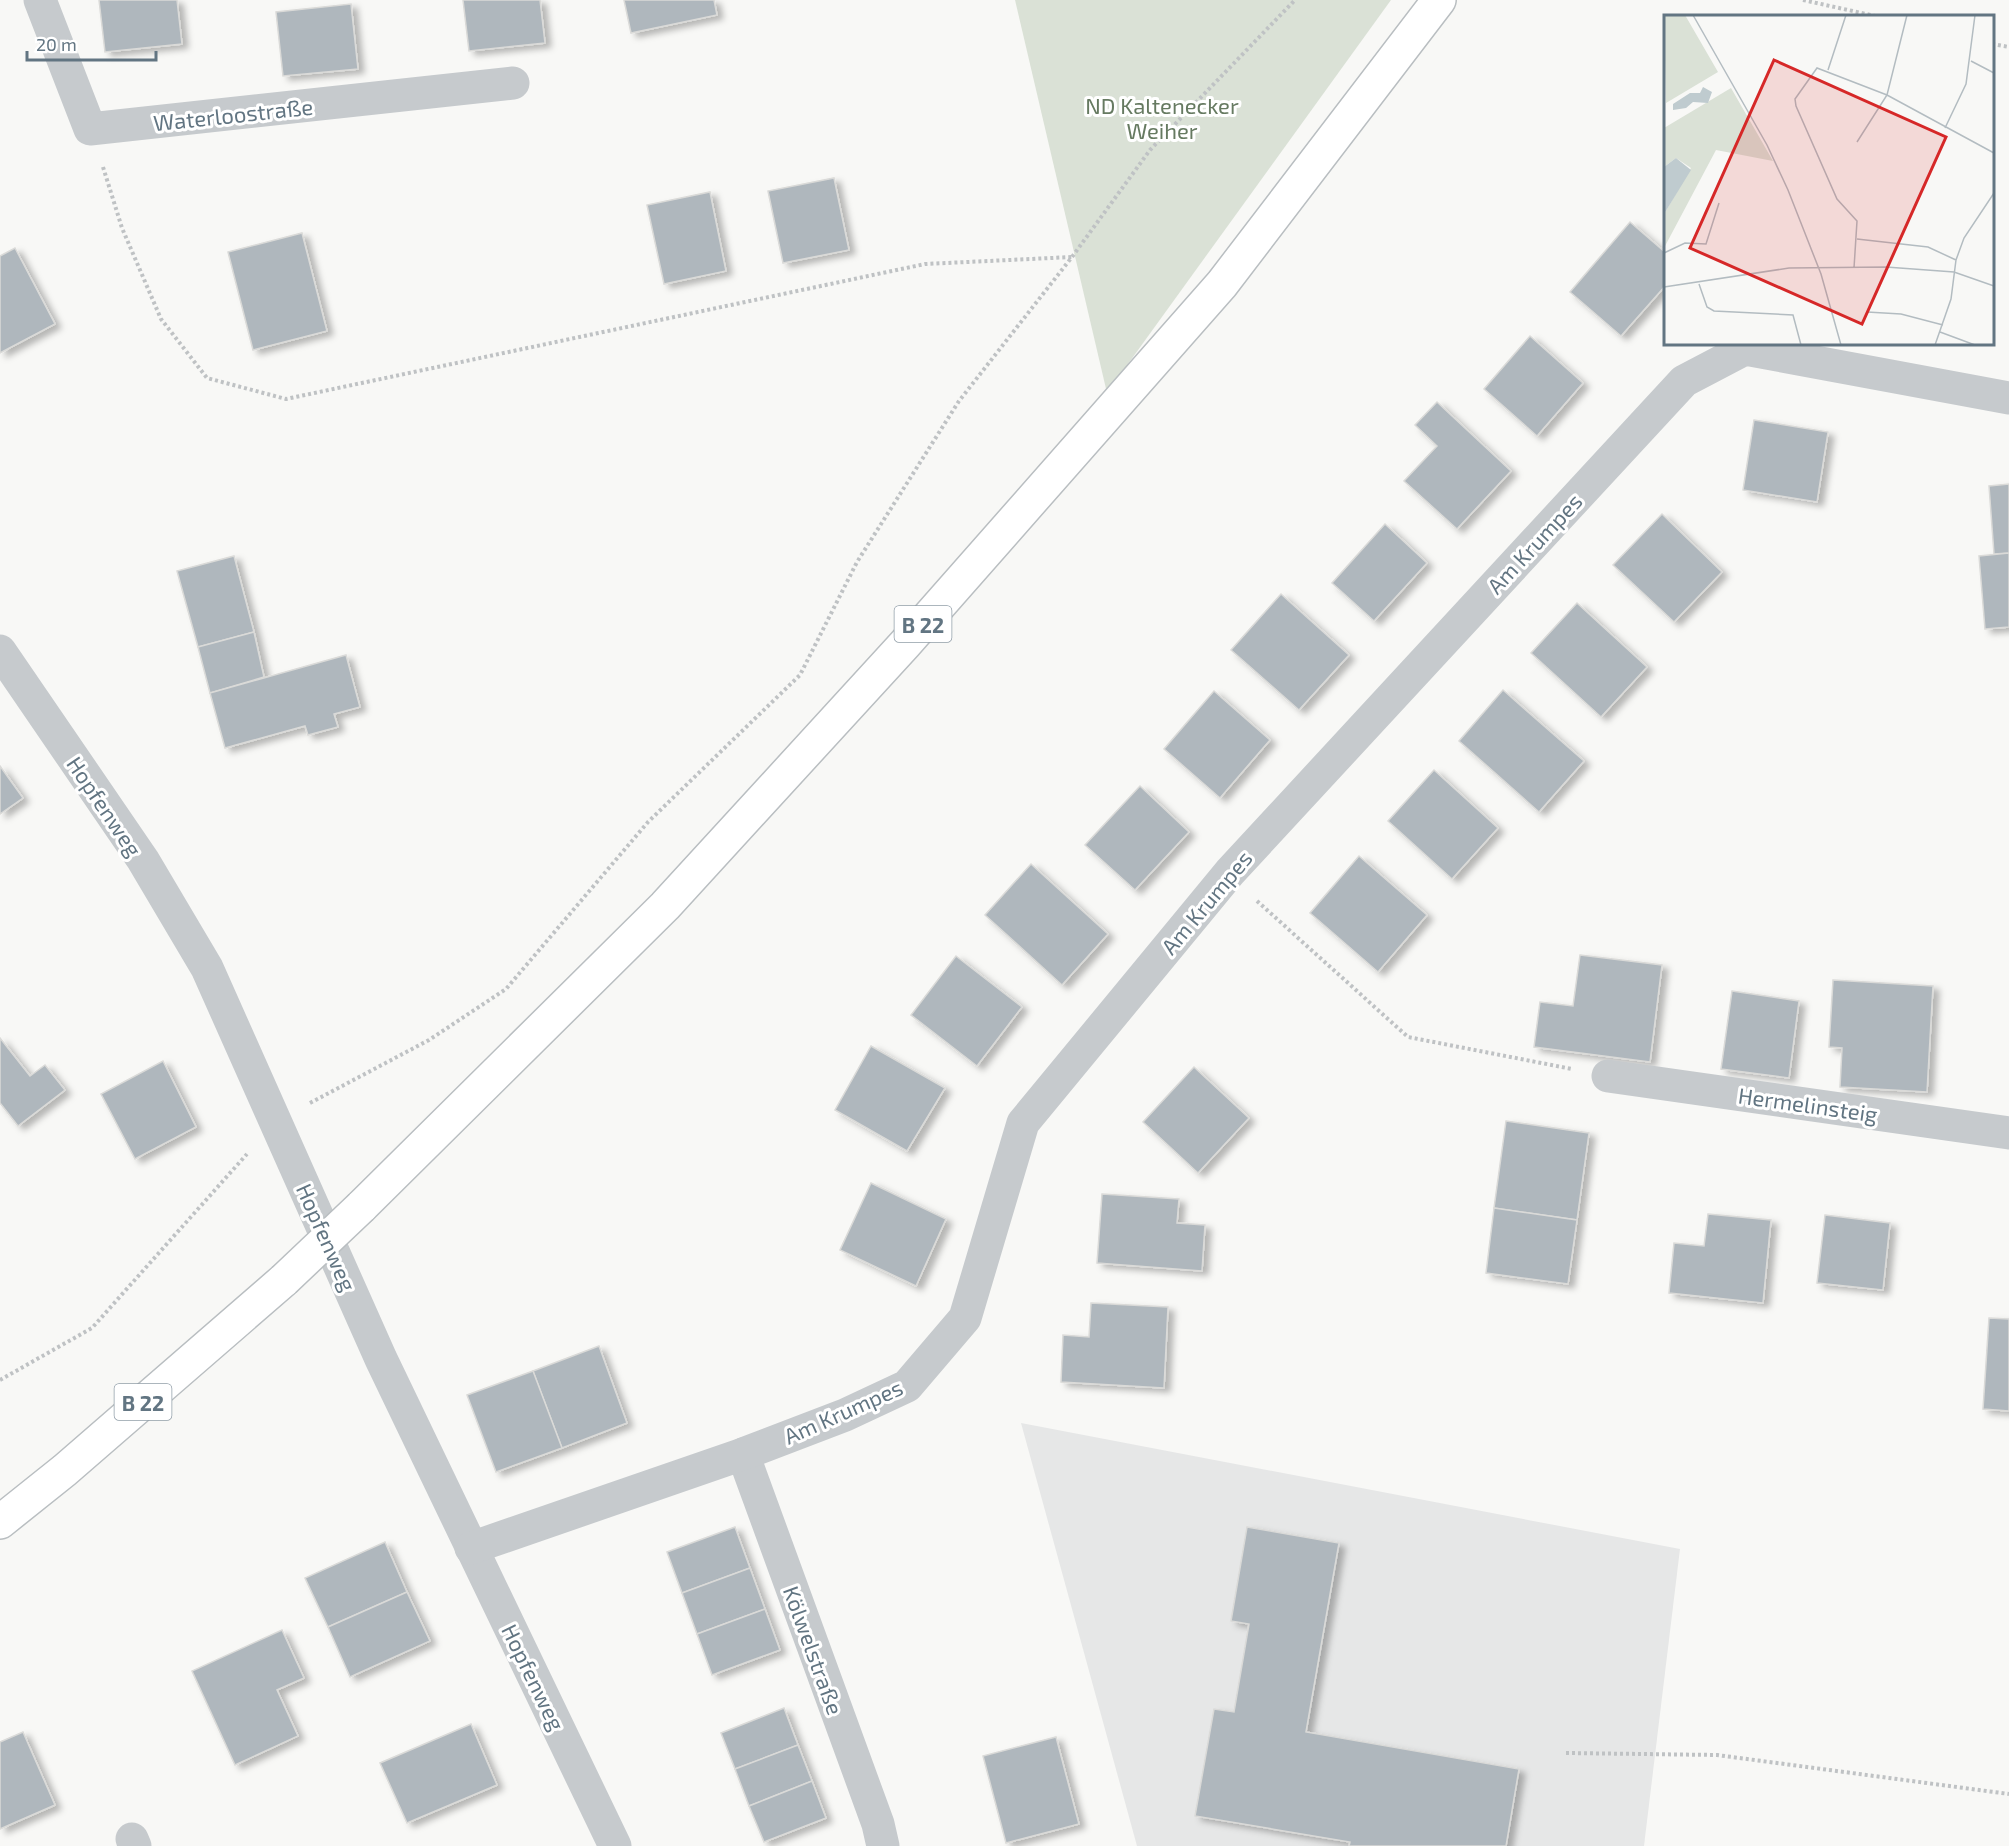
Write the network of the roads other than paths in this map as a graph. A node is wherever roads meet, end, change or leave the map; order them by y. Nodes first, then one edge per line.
1 (40, 0) edge
2 (1439, 0) edge
3 (513, 83) dead end
4 (2009, 398) edge
5 (0, 651) edge
6 (1608, 1076) road end
7 (2009, 1133) edge
8 (743, 1454) junction
9 (0, 1522) edge
10 (471, 1548) junction
11 (615, 1846) edge
12 (883, 1846) edge

1 - 3 street, Waterloostraße
2 - 9 main road, B 22, bridge
4 - 8 street, Am Krumpes
5 - 10 street, Hopfenweg
6 - 7 street, Hermelinsteig
8 - 10 street, Am Krumpes
8 - 12 street, Kölwelstraße
10 - 11 street, Hopfenweg

